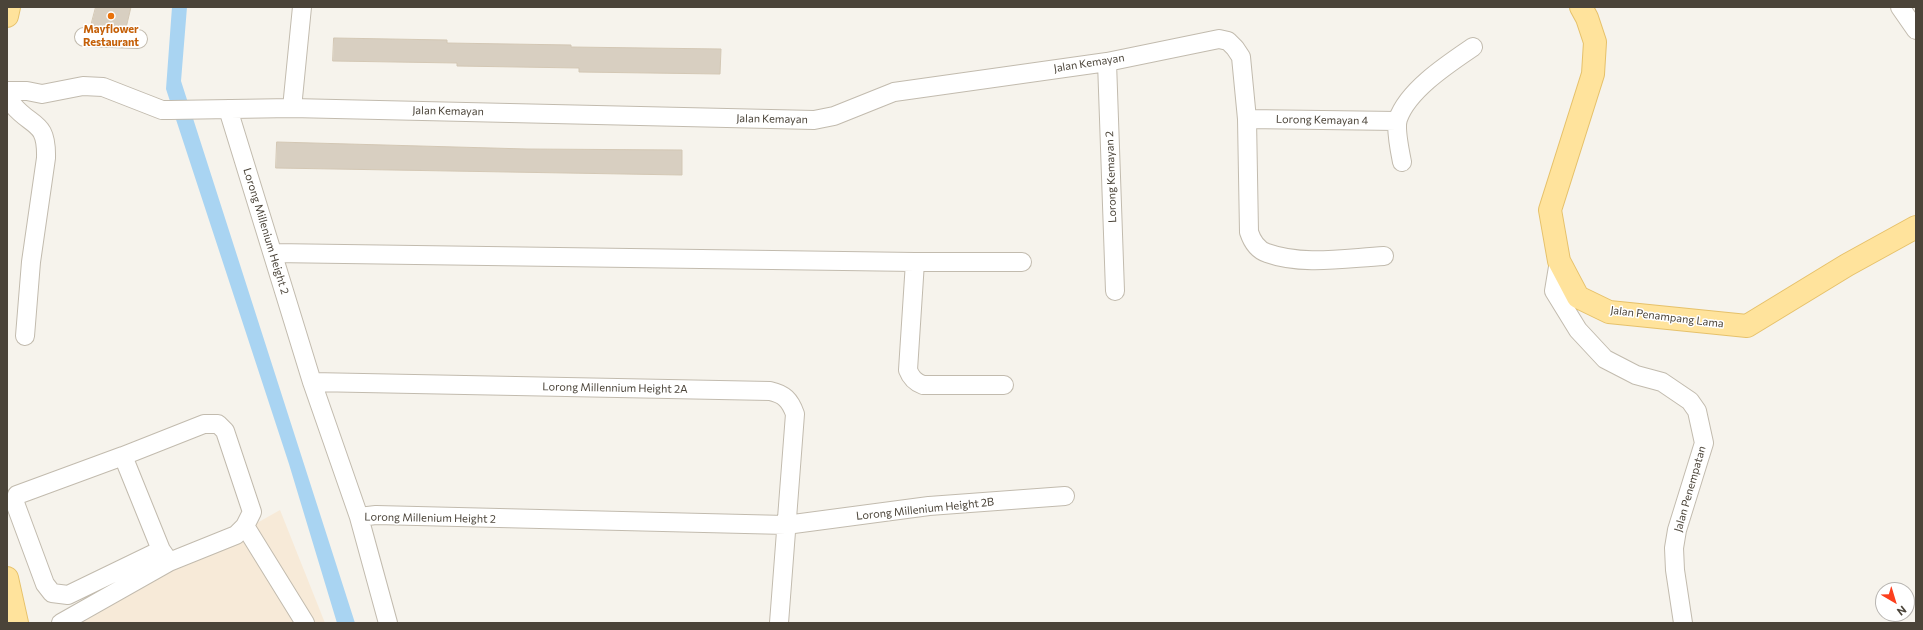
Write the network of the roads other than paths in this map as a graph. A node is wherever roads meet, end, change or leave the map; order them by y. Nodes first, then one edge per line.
1 (9, 7) edge
2 (302, 7) edge
3 (1900, 7) edge
4 (1587, 11) edge
5 (7, 16) edge
6 (1916, 30) edge
7 (84, 37) dead end
8 (138, 39) dead end
9 (1473, 47) dead end
10 (1107, 62) junction
11 (9, 101) edge
12 (292, 108) junction
13 (228, 109) junction
14 (1247, 119) junction
15 (1397, 121) junction
16 (1402, 162) dead end
17 (1916, 227) edge
18 (273, 253) junction
19 (1384, 256) dead end
20 (1560, 261) junction
21 (914, 262) junction
22 (1022, 262) dead end
23 (1115, 291) dead end
24 (25, 336) dead end
25 (312, 382) junction
26 (1004, 384) dead end
27 (123, 456) junction
28 (1065, 496) dead end
29 (359, 517) junction
30 (786, 525) junction
31 (245, 526) junction
32 (165, 556) junction
33 (7, 578) edge
34 (21, 619) edge
35 (58, 622) edge
36 (305, 623) edge
37 (388, 623) edge
38 (779, 623) edge
39 (1683, 623) edge

1 - 5 main road
2 - 12 street
3 - 6 street
4 - 20 main road, Jalan Penampang Lama
7 - 8 street
9 - 15 street
10 - 12 street, Jalan Kemayan
10 - 14 street, Jalan Kemayan
10 - 23 street, Lorong Kemayan 2
11 - 13 street, Jalan Kemayan
11 - 24 street
12 - 13 street, Jalan Kemayan
13 - 18 street, Lorong Millenium Height 2
14 - 15 street, Lorong Kemayan 4
14 - 19 street, Jalan Kemayan
15 - 16 street
17 - 20 main road, Jalan Penampang Lama
18 - 21 street
18 - 25 street, Lorong Millenium Height 2
20 - 39 street, Jalan Penempatan
21 - 22 street
21 - 26 street
25 - 29 street, Lorong Millenium Height 2
25 - 30 street, Lorong Millennium Height 2A
27 - 31 street
27 - 32 street
27 - 32 street
28 - 30 street, Lorong Millenium Height 2B
29 - 30 street, Lorong Millenium Height 2
29 - 37 street
30 - 38 street, Lorong Millennium Height 2A
31 - 32 street
31 - 36 street
32 - 35 street
33 - 34 main road

